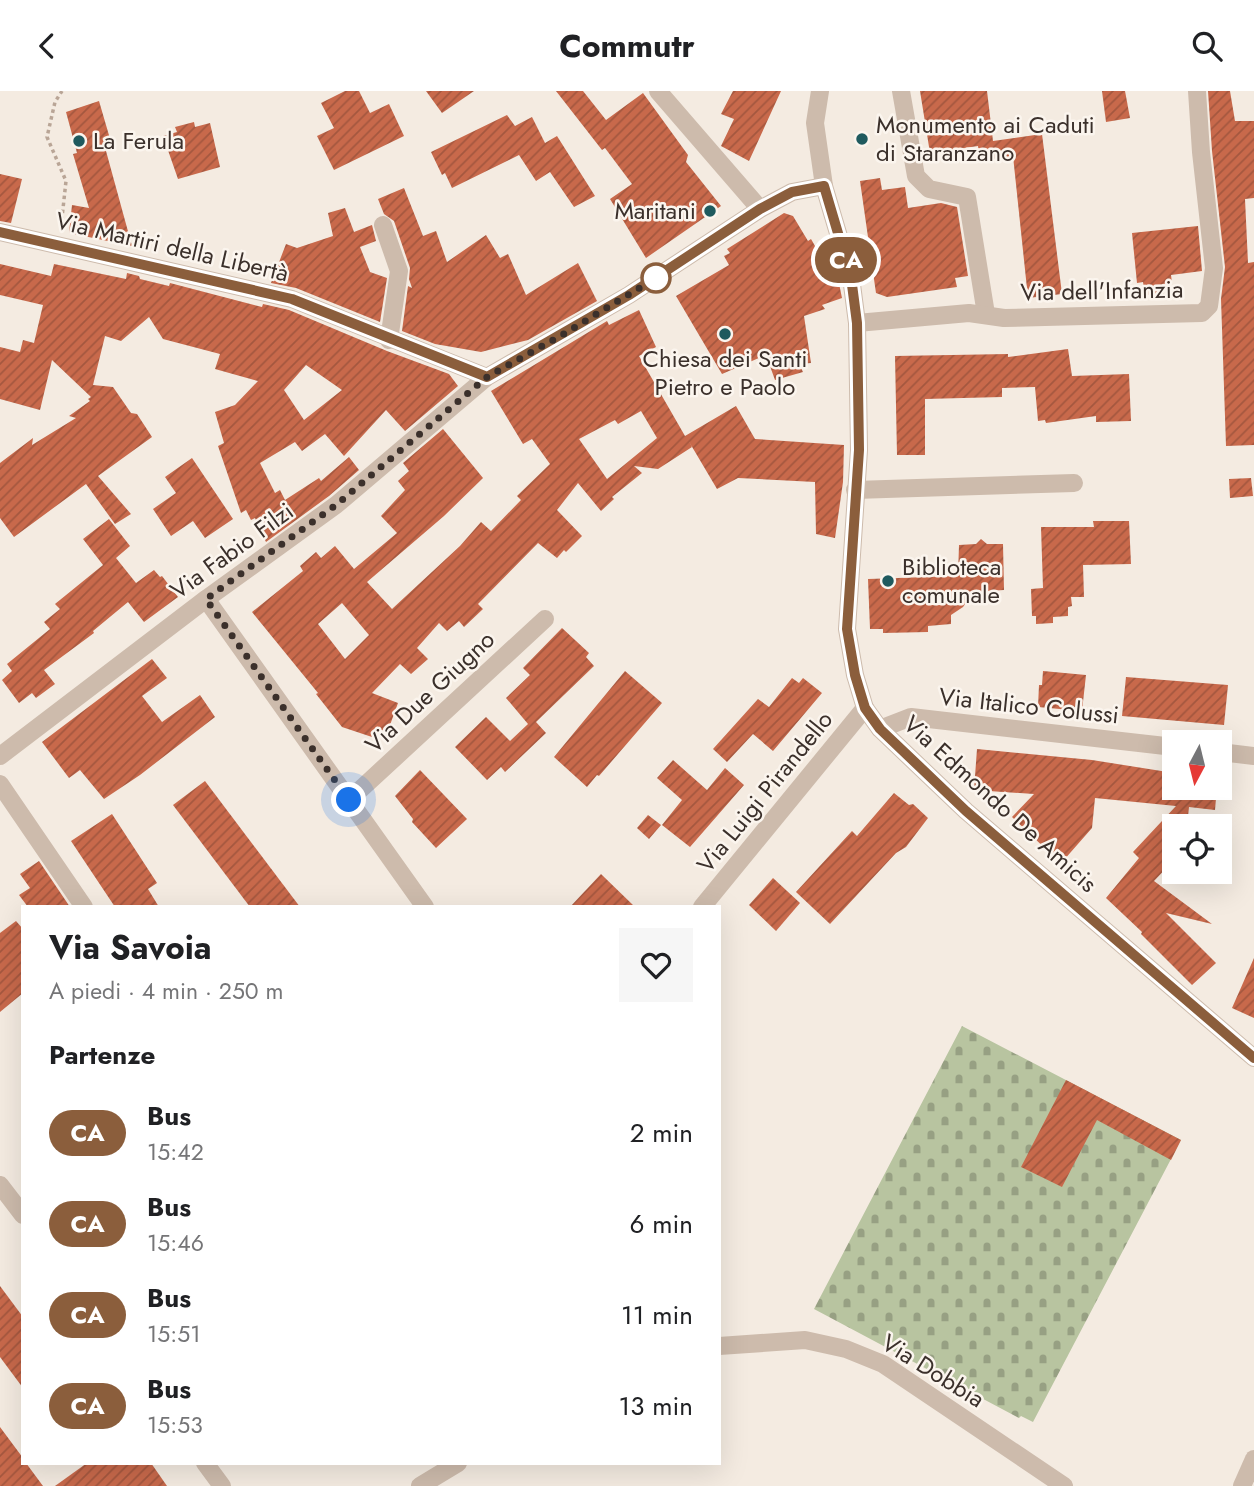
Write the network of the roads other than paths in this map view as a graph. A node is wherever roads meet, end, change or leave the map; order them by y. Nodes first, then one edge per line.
1 (658, 91) edge
2 (820, 91) edge
3 (901, 91) edge
4 (1197, 91) edge
5 (824, 186) junction
6 (760, 209) junction
7 (383, 225) dead end
8 (0, 232) edge
9 (986, 314) junction
10 (857, 323) junction
11 (390, 339) junction
12 (487, 377) junction
13 (1074, 483) dead end
14 (855, 490) junction
15 (206, 599) junction
16 (545, 619) dead end
17 (865, 708) junction
18 (880, 729) junction
19 (1162, 746) edge
20 (1232, 753) edge
21 (0, 756) edge
22 (1254, 756) edge
23 (0, 784) edge
24 (349, 800) junction
25 (83, 905) edge
26 (424, 905) edge
27 (704, 905) edge
28 (1254, 1058) edge
29 (0, 1185) edge
30 (21, 1212) edge
31 (721, 1346) edge
32 (1254, 1459) edge
33 (206, 1465) edge
34 (455, 1465) edge
35 (222, 1486) edge
36 (420, 1486) edge
37 (1064, 1486) edge
38 (1242, 1486) edge

1 - 6 street
2 - 5 street, Via Edmondo De Amicis
3 - 9 street, Via dell'Infanzia
4 - 9 street, Via dell'Infanzia
5 - 6 street, Via Fabio Filzi
5 - 10 street, Via Edmondo De Amicis
6 - 12 street, Via Fabio Filzi
7 - 11 street
8 - 11 street, Via Martiri della Libertà
9 - 10 street, Via dell'Infanzia
10 - 14 street, Via Edmondo De Amicis
11 - 12 street, Via Martiri della Libertà
12 - 15 street, Via Fabio Filzi
13 - 14 street
14 - 17 street, Via Edmondo De Amicis
15 - 21 street, Via Fabio Filzi
15 - 24 street
16 - 24 street, Via Due Giugno
17 - 18 street, Via Edmondo De Amicis
17 - 27 street, Via Luigi Pirandello
18 - 19 street, Via Italico Colussi
18 - 28 street, Via Edmondo De Amicis
20 - 22 street
23 - 25 street
24 - 26 street
29 - 30 street
31 - 37 street, Via Dobbia
32 - 38 street
33 - 35 street
34 - 36 street

